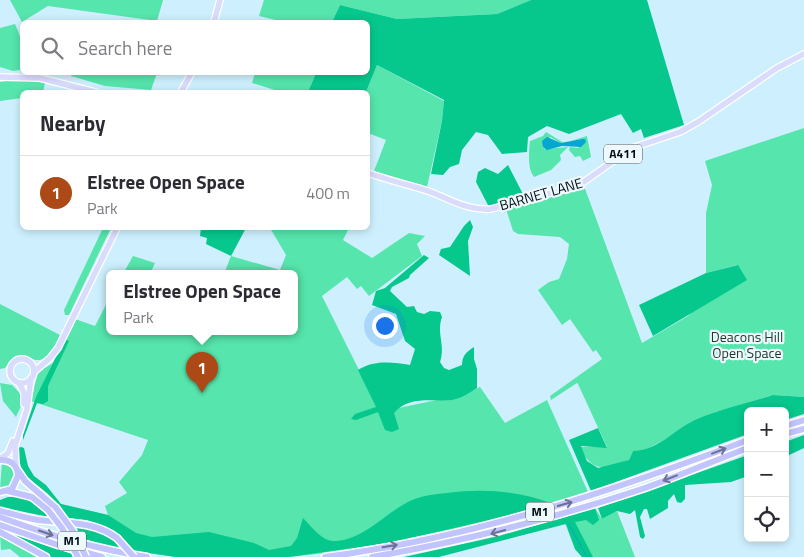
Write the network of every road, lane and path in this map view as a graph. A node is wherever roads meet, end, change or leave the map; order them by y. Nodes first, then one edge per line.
1 (220, 0) edge
2 (214, 20) edge
3 (804, 54) edge
4 (190, 75) edge
5 (0, 77) edge
6 (87, 90) edge
7 (182, 90) edge
8 (370, 175) edge
9 (116, 230) edge
10 (29, 362) junction
11 (44, 362) junction
12 (32, 375) junction
13 (19, 383) junction
14 (804, 420) edge
15 (789, 425) edge
16 (804, 429) edge
17 (789, 433) edge
18 (744, 442) edge
19 (744, 450) edge
20 (0, 460) edge
21 (17, 468) junction
22 (3, 492) edge
23 (0, 511) edge
24 (0, 517) edge
25 (0, 525) edge
26 (0, 532) edge
27 (46, 557) edge
28 (78, 557) edge
29 (86, 557) edge
30 (102, 557) edge
31 (134, 557) edge
32 (147, 557) edge
33 (325, 557) edge
34 (372, 557) edge

1 - 2 main road
3 - 8 main road, BARNET LANE / A411
4 - 7 main road
5 - 6 main road
9 - 11 main road
10 - 11 main road
10 - 12 main road
10 - 13 main road
11 - 12 main road
12 - 13 main road
12 - 21 main road
13 - 20 main road
14 - 15 highway
16 - 17 highway
33 -> 18 highway, M1
19 -> 34 highway, M1
20 - 21 highway
21 - 22 highway
21 - 29 highway, bridge
22 - 28 highway, bridge
23 - 31 highway, M1, bridge
24 -> 32 highway, M1
25 - 30 highway, M1
26 - 27 highway, M1

